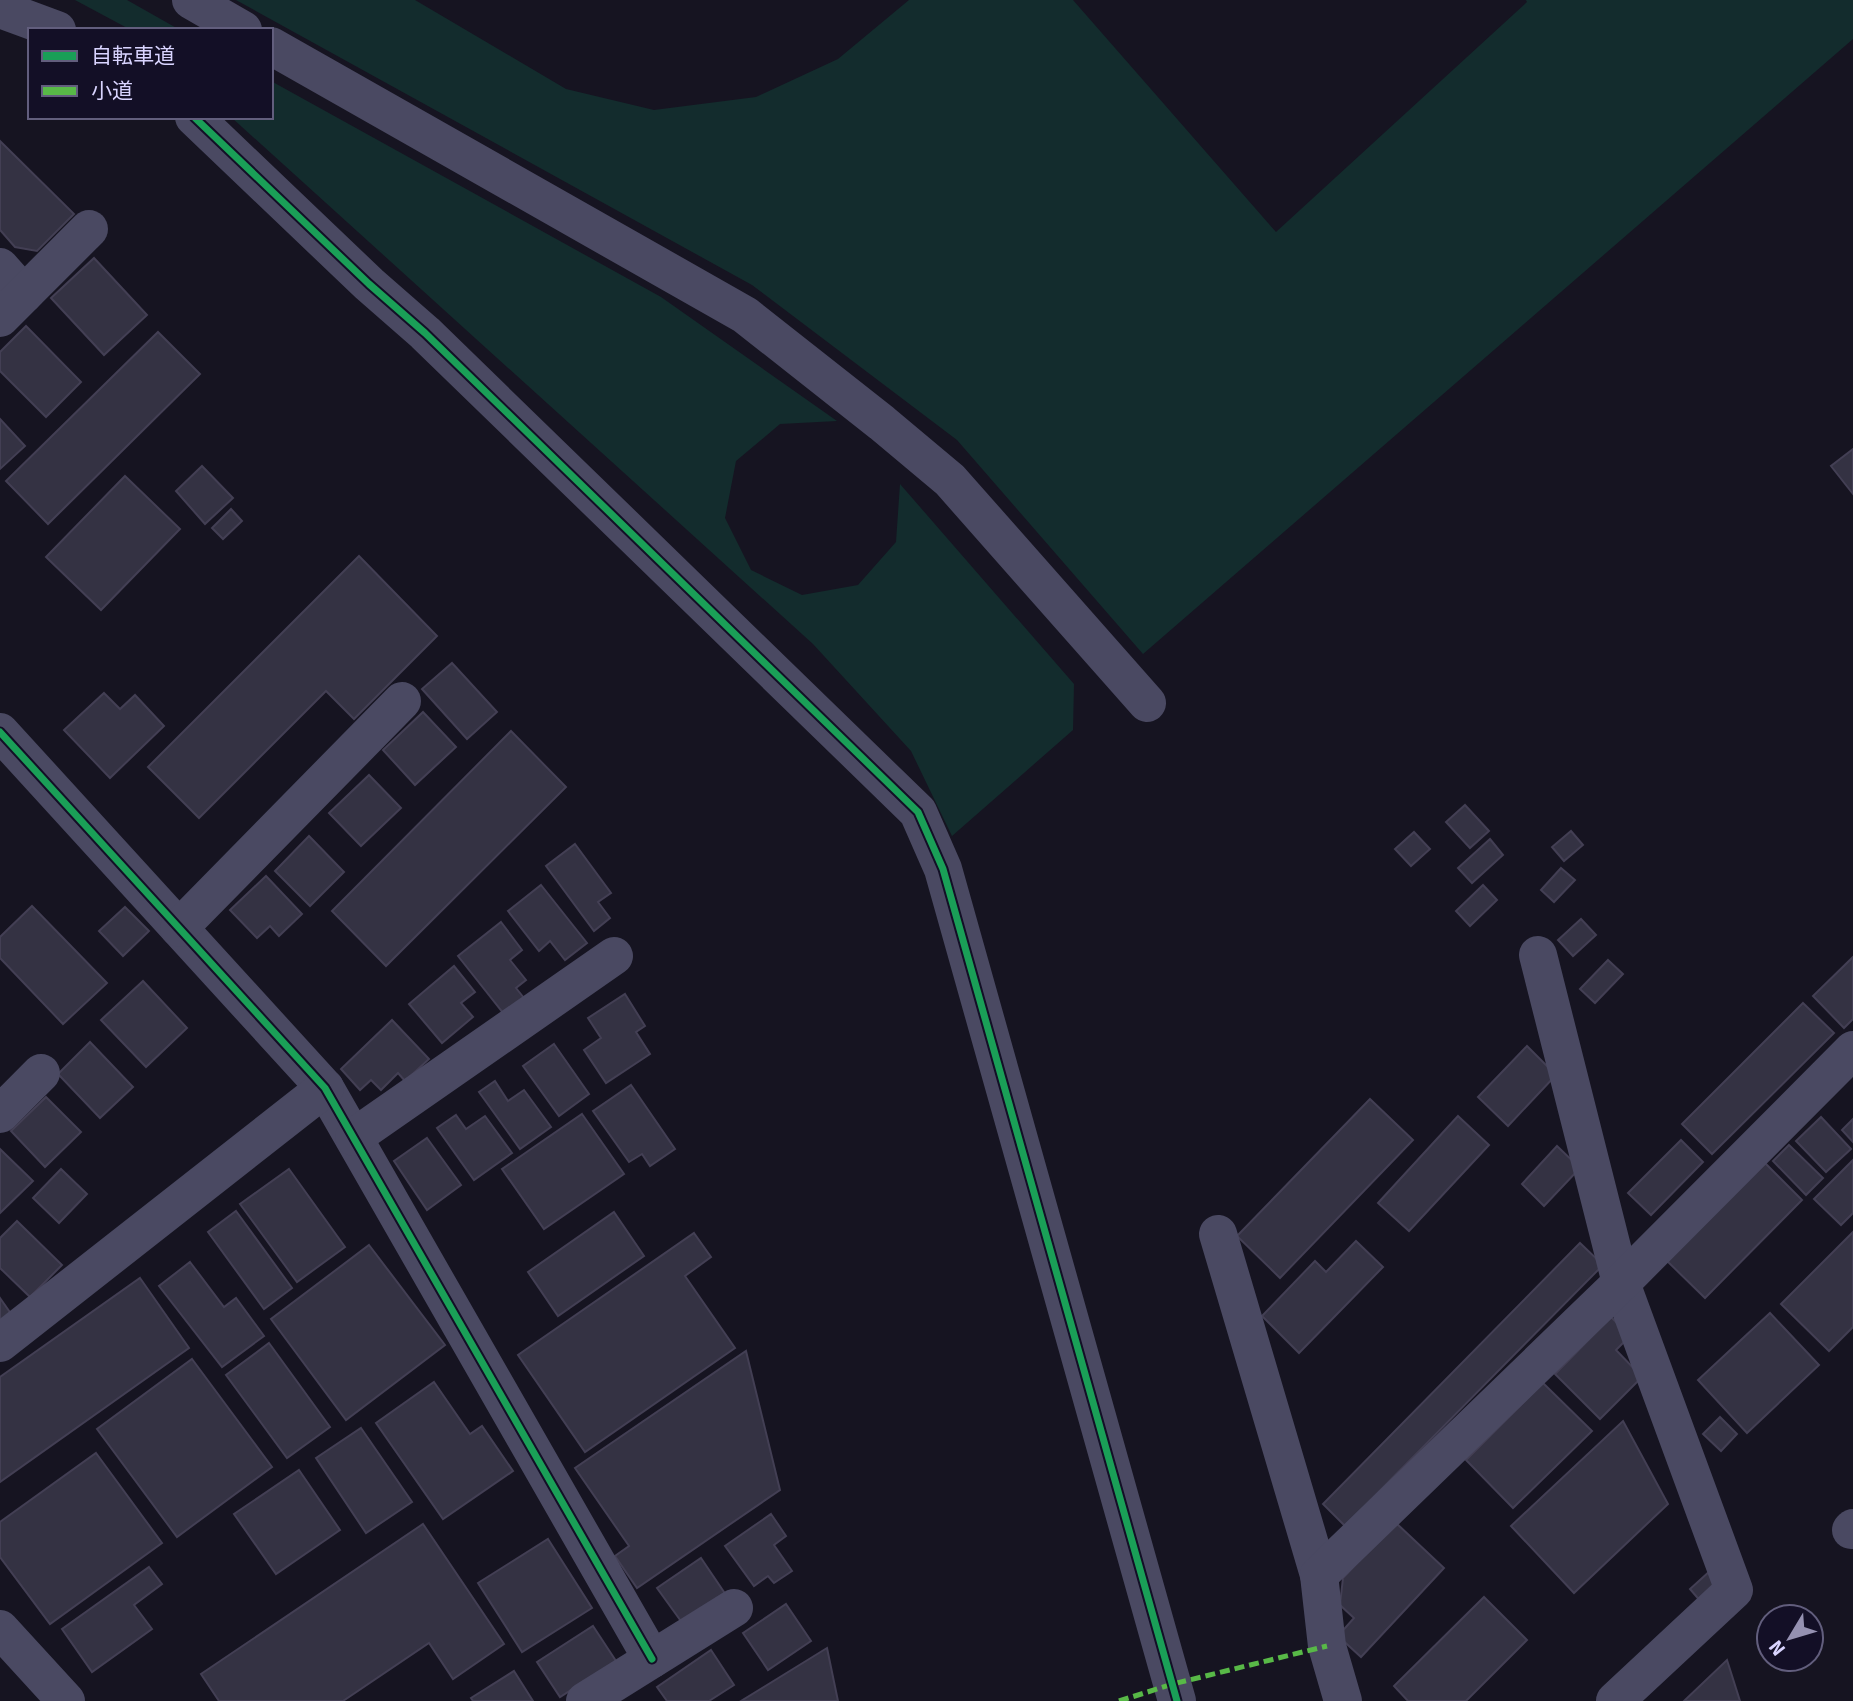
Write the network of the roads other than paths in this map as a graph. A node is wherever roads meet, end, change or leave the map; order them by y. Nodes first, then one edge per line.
1 (191, 0) edge
2 (0, 9) edge
3 (52, 28) edge
4 (240, 28) edge
5 (273, 47) edge
6 (196, 119) edge
7 (89, 229) dead end
8 (8, 293) edge
9 (402, 701) dead end
10 (1147, 703) dead end
11 (0, 732) edge
12 (179, 928) junction
13 (1538, 955) dead end
14 (614, 956) dead end
15 (1853, 1050) edge
16 (41, 1073) dead end
17 (325, 1088) junction
18 (0, 1114) edge
19 (354, 1137) junction
20 (1218, 1234) dead end
21 (1621, 1283) junction
22 (0, 1343) edge
23 (1319, 1574) junction
24 (734, 1608) dead end
25 (0, 1629) edge
26 (652, 1659) junction
27 (66, 1701) edge
28 (585, 1701) edge
29 (1177, 1701) edge
30 (1343, 1701) edge
31 (1615, 1701) edge

1 - 4 street
2 - 3 street
5 - 10 street
6 - 29 street
7 - 8 street
9 - 12 street
11 - 12 street
12 - 17 street
13 - 21 street
14 - 19 street
15 - 21 street
16 - 18 street
17 - 19 street
17 - 22 street
19 - 26 street
20 - 23 street
21 - 23 street
21 - 31 street
23 - 30 street
24 - 26 street
25 - 27 street
26 - 28 street

